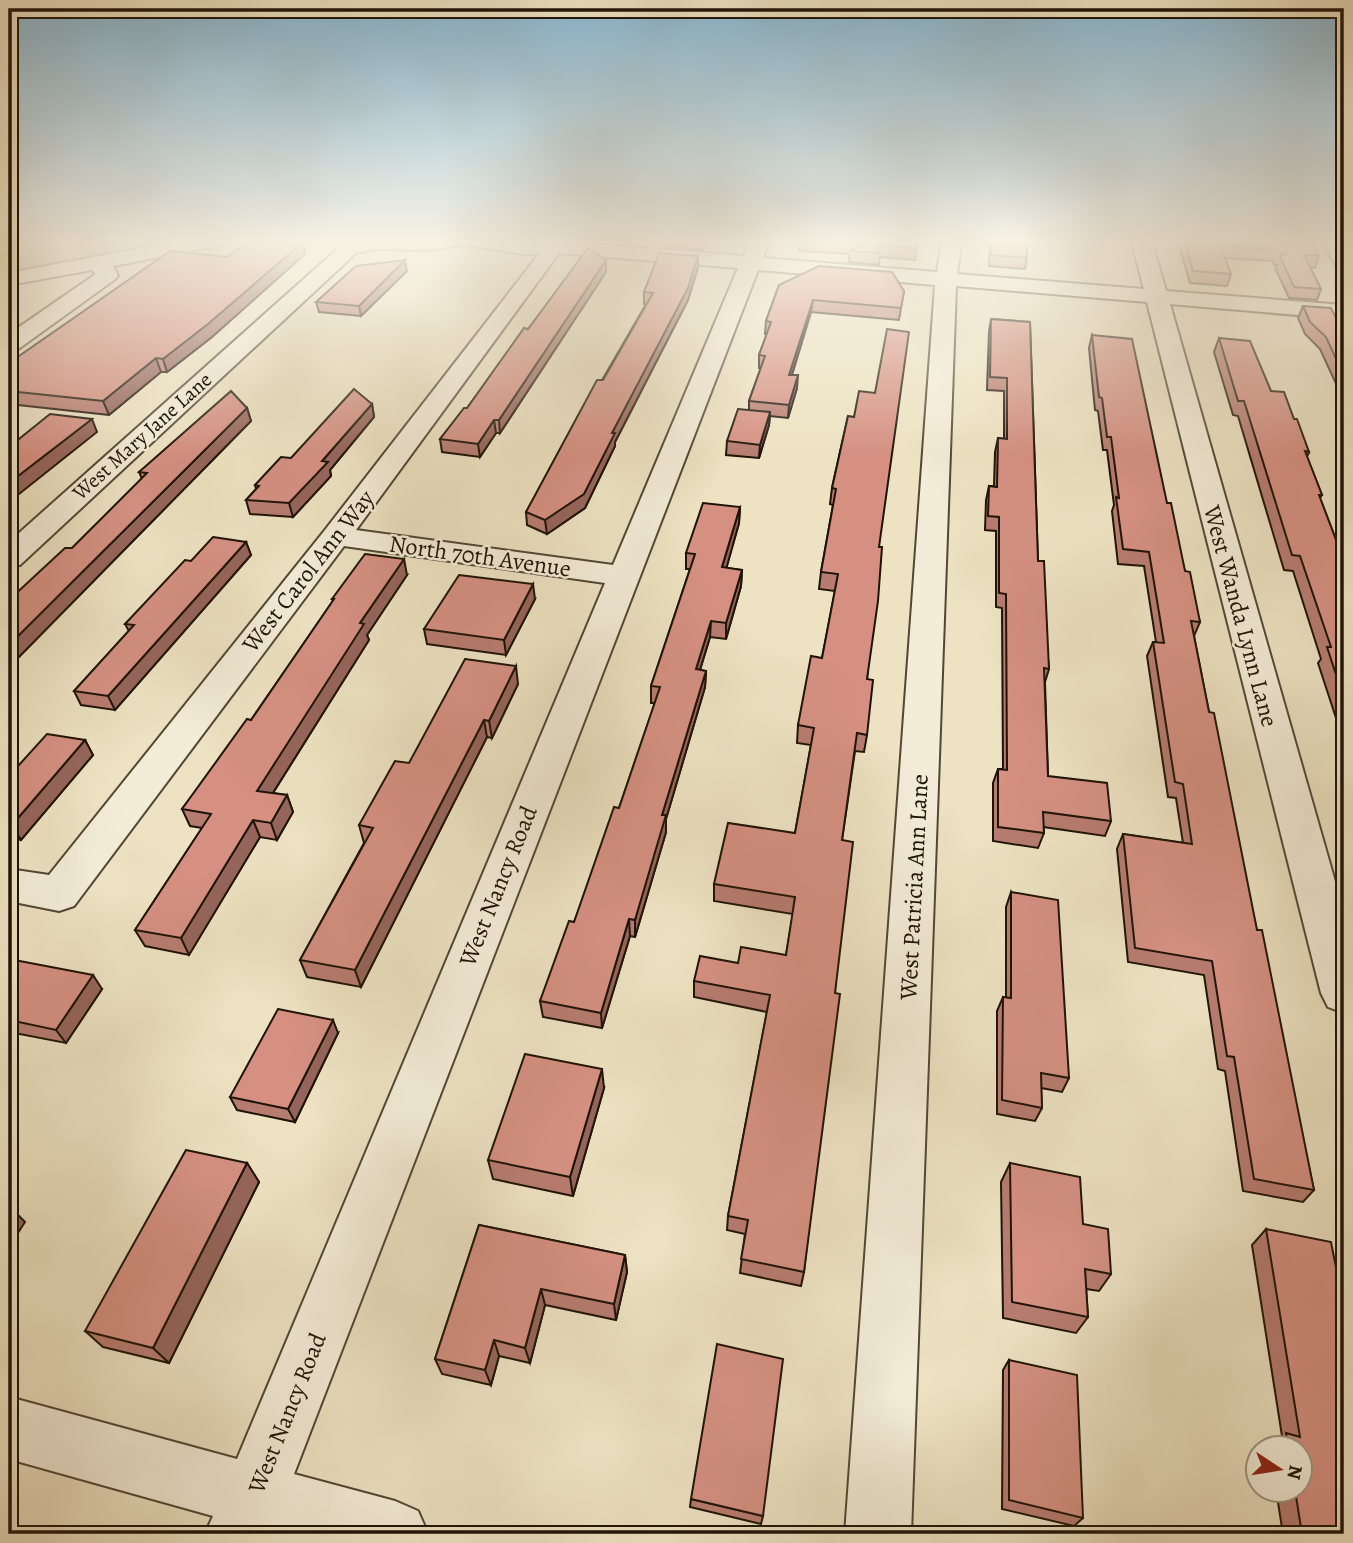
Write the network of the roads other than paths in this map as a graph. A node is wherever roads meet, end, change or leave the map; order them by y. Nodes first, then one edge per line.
1 (57, 311) edge
2 (281, 311) edge
3 (506, 311) edge
4 (731, 311) edge
5 (946, 311) edge
6 (1158, 311) edge
7 (9, 345) edge
8 (336, 536) junction
9 (9, 558) edge
10 (623, 576) junction
11 (9, 886) edge
12 (1344, 993) edge
13 (9, 1429) edge
14 (246, 1515) edge
15 (394, 1534) edge
16 (878, 1534) edge

1 - 7 street
2 - 9 street, West Mary Jane Lane
3 - 8 street, West Carol Ann Way
4 - 10 street, West Nancy Road
5 - 16 street, West Patricia Ann Lane
6 - 12 street, West Wanda Lynn Lane
8 - 10 street, North 70th Avenue
8 - 11 street, West Carol Ann Way
10 - 14 street, West Nancy Road
13 - 14 street
14 - 15 street

